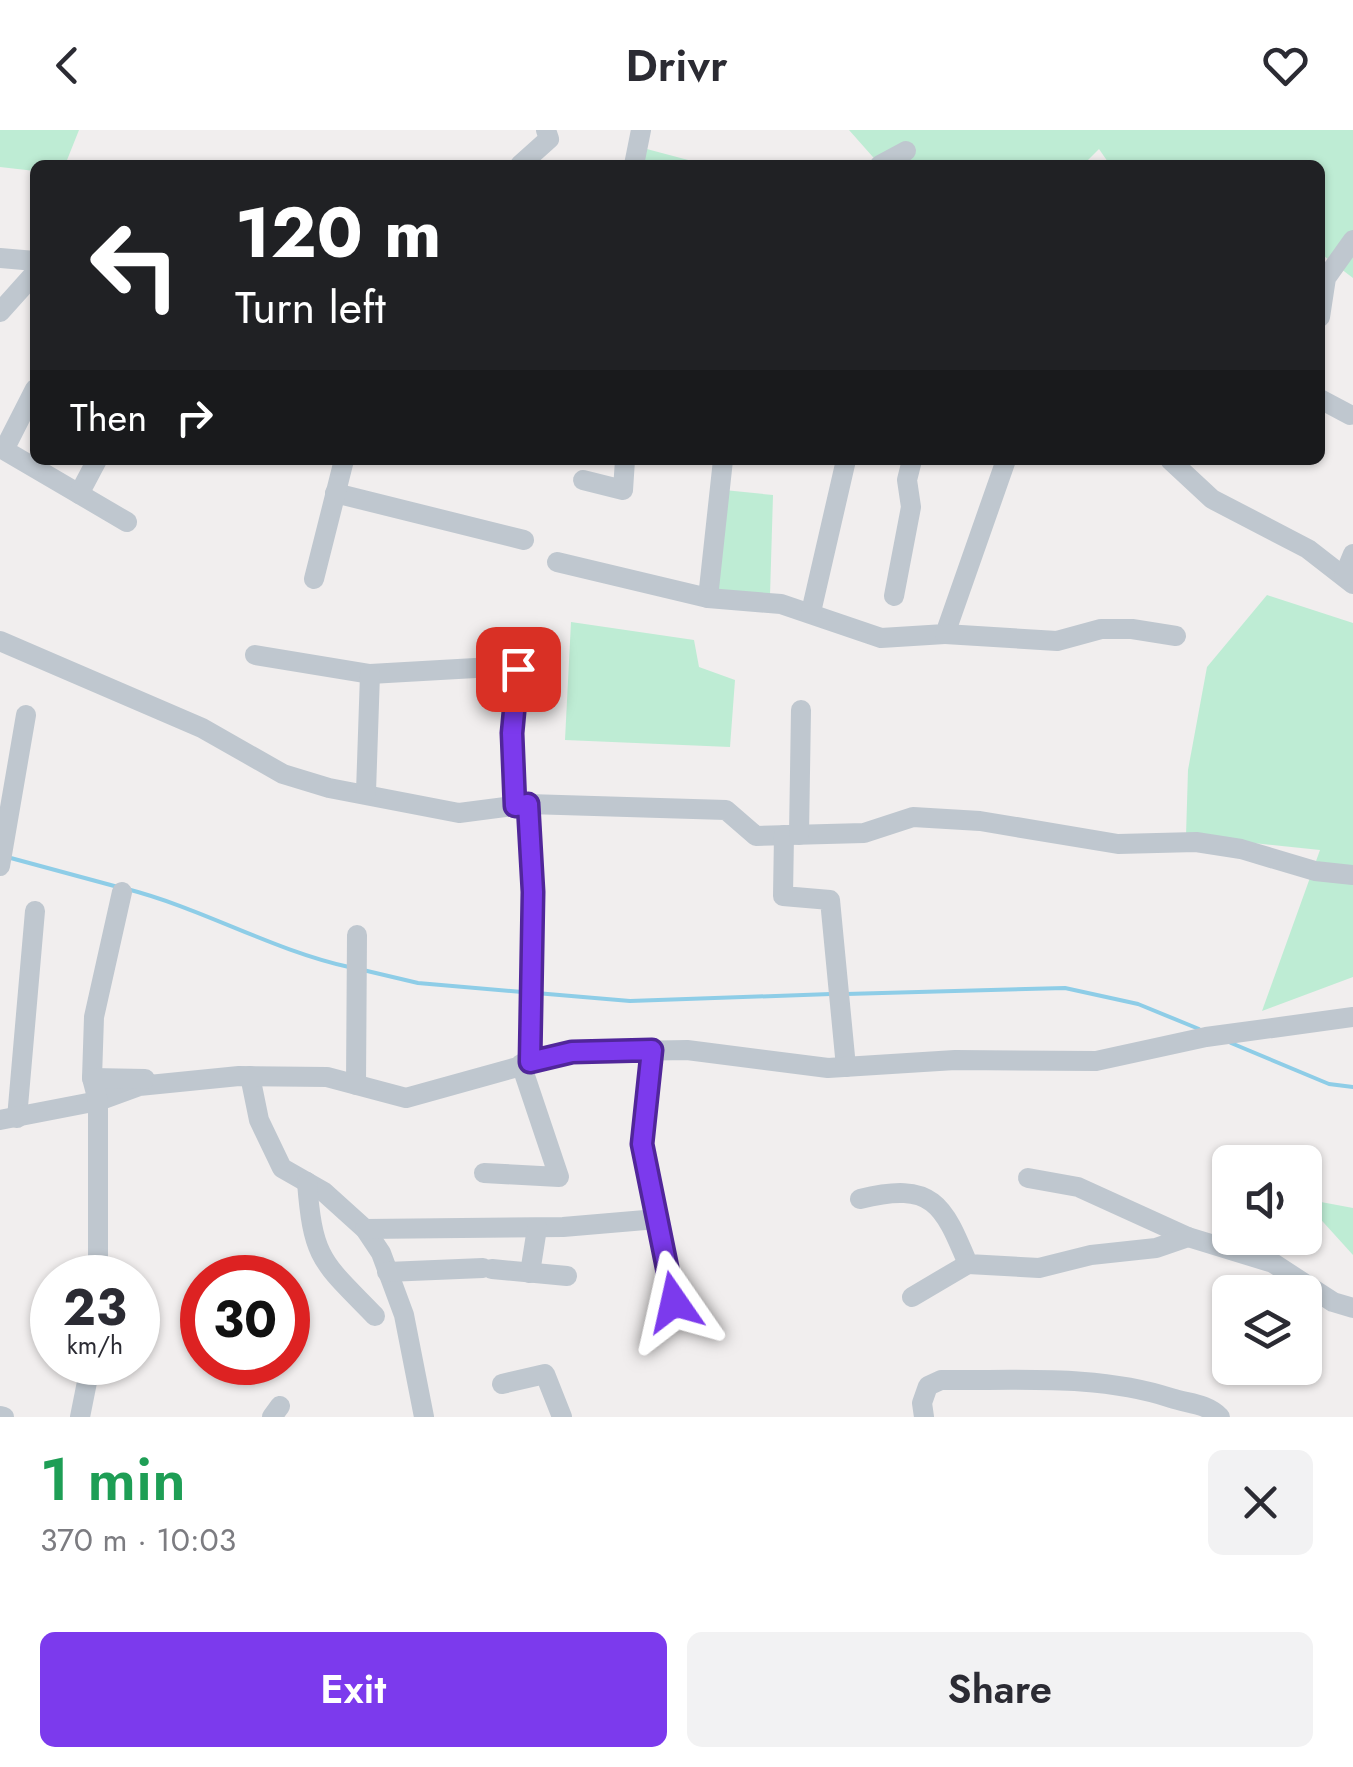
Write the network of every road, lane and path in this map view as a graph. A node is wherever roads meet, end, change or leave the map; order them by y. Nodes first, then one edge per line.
1 (546, 130) edge
2 (641, 130) edge
3 (906, 151) dead end
4 (525, 160) edge
5 (635, 160) edge
6 (889, 160) edge
7 (1353, 240) edge
8 (0, 258) edge
9 (30, 261) edge
10 (30, 279) edge
11 (1325, 284) edge
12 (0, 312) edge
13 (30, 398) edge
14 (1325, 402) edge
15 (1350, 416) edge
16 (2, 449) edge
17 (94, 465) edge
18 (343, 465) edge
19 (624, 465) edge
20 (721, 465) edge
21 (845, 465) edge
22 (911, 465) edge
23 (1004, 465) edge
24 (1175, 465) edge
25 (583, 480) dead end
26 (336, 493) junction
27 (79, 494) junction
28 (128, 522) dead end
29 (524, 540) dead end
30 (1353, 554) edge
31 (557, 562) dead end
32 (314, 579) dead end
33 (1348, 580) edge
34 (894, 596) dead end
35 (708, 598) junction
36 (812, 612) junction
37 (946, 634) junction
38 (1176, 636) dead end
39 (0, 640) edge
40 (255, 655) dead end
41 (493, 667) dead end
42 (518, 669) dead end
43 (370, 674) junction
44 (801, 710) dead end
45 (26, 716) dead end
46 (366, 792) junction
47 (521, 805) junction
48 (792, 835) junction
49 (0, 866) edge
50 (1353, 875) edge
51 (122, 892) dead end
52 (35, 911) dead end
53 (357, 935) dead end
54 (1353, 1017) edge
55 (652, 1050) junction
56 (526, 1063) junction
57 (846, 1067) junction
58 (250, 1076) junction
59 (92, 1078) junction
60 (188, 1080) junction
61 (356, 1084) junction
62 (98, 1101) junction
63 (8, 1119) edge
64 (484, 1173) dead end
65 (1028, 1178) dead end
66 (306, 1182) junction
67 (860, 1200) dead end
68 (657, 1219) junction
69 (537, 1228) junction
70 (365, 1230) junction
71 (1188, 1237) junction
72 (98, 1255) edge
73 (968, 1264) junction
74 (388, 1272) junction
75 (530, 1273) junction
76 (568, 1276) dead end
77 (912, 1297) dead end
78 (674, 1302) dead end
79 (1353, 1308) edge
80 (376, 1316) dead end
81 (502, 1384) dead end
82 (86, 1385) edge
83 (80, 1417) edge
84 (424, 1417) edge
85 (562, 1417) edge
86 (924, 1417) edge
87 (1220, 1417) edge

1 - 4 street
2 - 5 street
3 - 6 street
7 - 11 street
8 - 9 street
10 - 12 street
13 - 16 street
14 - 15 street
16 - 27 street
17 - 27 street
18 - 26 street
19 - 25 street
20 - 35 street
21 - 36 street
22 - 34 street
23 - 37 street
24 - 33 street
26 - 29 street
26 - 32 street
27 - 28 street
30 - 33 street
31 - 35 street
35 - 36 street
36 - 37 street
37 - 38 street
39 - 46 street
40 - 43 street
41 - 43 street
42 - 47 street
43 - 46 street
44 - 48 street
45 - 49 street
46 - 47 street
47 - 48 street
47 - 56 street
48 - 50 street
48 - 57 street
51 - 59 street
52 - 63 street
53 - 61 street
54 - 57 street
55 - 56 street
55 - 57 street
55 - 68 street
56 - 61 street
56 - 64 street
58 - 60 street
58 - 61 street
58 - 66 street
59 - 60 street
59 - 62 street
60 - 62 street
62 - 63 street
62 - 72 street
65 - 71 street
66 - 70 street
66 - 80 street
67 - 73 street
68 - 69 street
68 - 78 street
69 - 70 street
69 - 75 street
70 - 74 street
71 - 73 street
71 - 79 street
73 - 77 street
74 - 75 street
74 - 84 street
75 - 76 street
81 - 85 street
82 - 83 street
86 - 87 street

